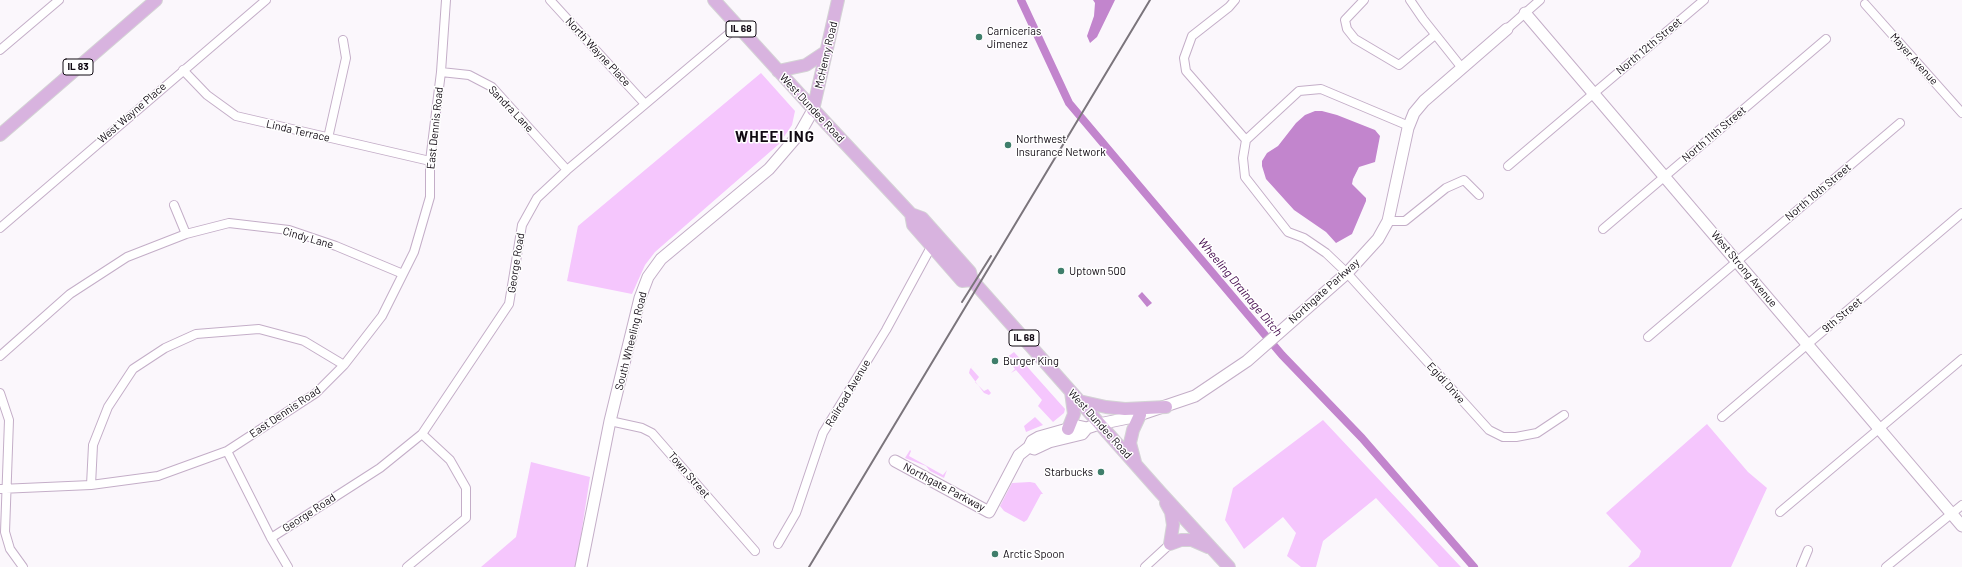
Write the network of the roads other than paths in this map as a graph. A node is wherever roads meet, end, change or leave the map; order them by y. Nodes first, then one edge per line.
1 (59, 0) edge
2 (156, 0) edge
3 (266, 0) edge
4 (446, 0) edge
5 (550, 0) edge
6 (714, 0) edge
7 (838, 0) edge
8 (1235, 0) edge
9 (1364, 0) edge
10 (1410, 0) edge
11 (1540, 0) edge
12 (1704, 0) edge
13 (1865, 4) dead end
14 (1525, 13) junction
15 (738, 26) junction
16 (1507, 29) joint
17 (1435, 35) junction
18 (1826, 39) dead end
19 (343, 40) dead end
20 (0, 50) edge
21 (827, 51) junction
22 (1462, 68) junction
23 (183, 70) junction
24 (778, 71) junction
25 (441, 72) junction
26 (1594, 93) junction
27 (645, 104) junction
28 (813, 110) junction
29 (1962, 113) edge
30 (1900, 123) dead end
31 (1408, 126) junction
32 (0, 135) edge
33 (328, 138) junction
34 (1246, 140) junction
35 (430, 161) junction
36 (1508, 166) dead end
37 (567, 170) junction
38 (1664, 177) junction
39 (1479, 195) dead end
40 (174, 205) dead end
41 (1962, 213) edge
42 (911, 214) junction
43 (1388, 221) junction
44 (0, 228) edge
45 (1603, 229) dead end
46 (186, 234) junction
47 (931, 247) junction
48 (1737, 260) junction
49 (1347, 273) junction
50 (403, 274) junction
51 (972, 280) junction
52 (1648, 337) dead end
53 (1808, 344) junction
54 (0, 356) edge
55 (1962, 359) edge
56 (344, 365) junction
57 (0, 393) edge
58 (1075, 396) junction
59 (1166, 407) junction
60 (1140, 415) junction
61 (1564, 415) dead end
62 (1722, 417) dead end
63 (610, 421) junction
64 (1099, 424) junction
65 (1087, 428) junction
66 (1068, 429) junction
67 (1878, 429) junction
68 (422, 434) junction
69 (1029, 447) junction
70 (227, 451) junction
71 (895, 461) dead end
72 (1135, 464) junction
73 (91, 485) junction
74 (3, 489) edge
75 (1160, 492) junction
76 (1962, 505) edge
77 (1780, 512) dead end
78 (1952, 514) junction
79 (1962, 526) edge
80 (270, 538) junction
81 (778, 544) dead end
82 (1170, 544) junction
83 (1211, 548) junction
84 (1808, 550) dead end
85 (755, 551) dead end
86 (23, 567) edge
87 (288, 567) edge
88 (406, 567) edge
89 (582, 567) edge
90 (1145, 567) edge
91 (1229, 567) edge
92 (1801, 567) edge
93 (1886, 567) edge

1 - 20 street
2 - 32 main road, IL 83
3 - 23 street, West Wayne Place
4 - 25 street, East Dennis Road
5 - 27 street, North Wayne Place
6 - 15 main road, West Dundee Road / IL 68
7 - 21 main road, McHenry Road
8 - 34 street
9 - 17 street
10 - 17 street
11 - 14 street, Northgate Parkway
12 - 26 street, North 12th Street
13 - 29 street, Mayer Avenue
14 - 16 street, Northgate Parkway
14 - 26 street, West Strong Avenue
15 - 24 main road, West Dundee Road / IL 68
15 - 27 street, George Road
16 - 22 street, Northgate Parkway
17 - 22 street
18 - 38 street, North 11th Street
19 - 33 street
21 - 24 main road
21 - 28 main road, McHenry Road
22 - 31 street, Northgate Parkway
23 - 33 street, Linda Terrace
23 - 44 street, West Wayne Place
24 - 28 main road, West Dundee Road / IL 68
25 - 35 street, East Dennis Road
25 - 37 street, Sandra Lane
26 - 36 street, North 12th Street
26 - 38 street, West Strong Avenue
27 - 37 street, George Road
28 - 42 main road, West Dundee Road / IL 68
28 - 63 street, South Wheeling Road
30 - 48 street, North 10th Street
31 - 34 street
31 - 43 street, Northgate Parkway
33 - 35 street, Linda Terrace
34 - 49 street, Egidi Drive
35 - 50 street, East Dennis Road
37 - 68 street, George Road
38 - 45 street, North 11th Street
38 - 48 street, West Strong Avenue
39 - 43 street
40 - 46 street
41 - 53 street, 9th Street
42 - 47 main road, West Dundee Road / IL 68
42 - 51 main road, West Dundee Road / IL 68
43 - 49 street, Northgate Parkway
46 - 50 street, Cindy Lane
46 - 54 street, Cindy Lane
47 - 51 main road, West Dundee Road / IL 68
47 - 81 street, Railroad Avenue
48 - 52 street, North 10th Street
48 - 53 street, West Strong Avenue
49 - 59 street, Northgate Parkway
49 - 61 street, Egidi Drive
50 - 56 street, East Dennis Road
51 - 58 main road, West Dundee Road / IL 68
53 - 62 street, 9th Street
53 - 67 street, West Strong Avenue
55 - 67 street
56 - 70 street, East Dennis Road
56 - 73 street
57 - 74 street
58 - 59 main road
58 - 64 main road, West Dundee Road / IL 68
58 - 66 main road
59 - 60 street, Northgate Parkway
60 - 64 street, Northgate Parkway
60 - 72 main road
63 - 85 street, Town Street
63 - 89 street, South Wheeling Road
64 - 65 street, Northgate Parkway
64 - 72 main road, West Dundee Road / IL 68
65 - 66 street, Northgate Parkway
65 - 69 street, Northgate Parkway
66 - 69 street, Northgate Parkway
67 - 77 street
67 - 78 street, West Strong Avenue
68 - 80 street, George Road
68 - 88 street
69 - 71 street, Northgate Parkway
70 - 73 street, East Dennis Road
70 - 80 street
72 - 75 main road, West Dundee Road / IL 68
73 - 74 street, East Dennis Road
74 - 86 street
75 - 82 main road
75 - 83 main road, West Dundee Road / IL 68
76 - 78 street
78 - 79 street, West Strong Avenue
78 - 93 street
80 - 87 street
82 - 83 main road
82 - 90 street
83 - 91 main road, West Dundee Road / IL 68
84 - 92 street

